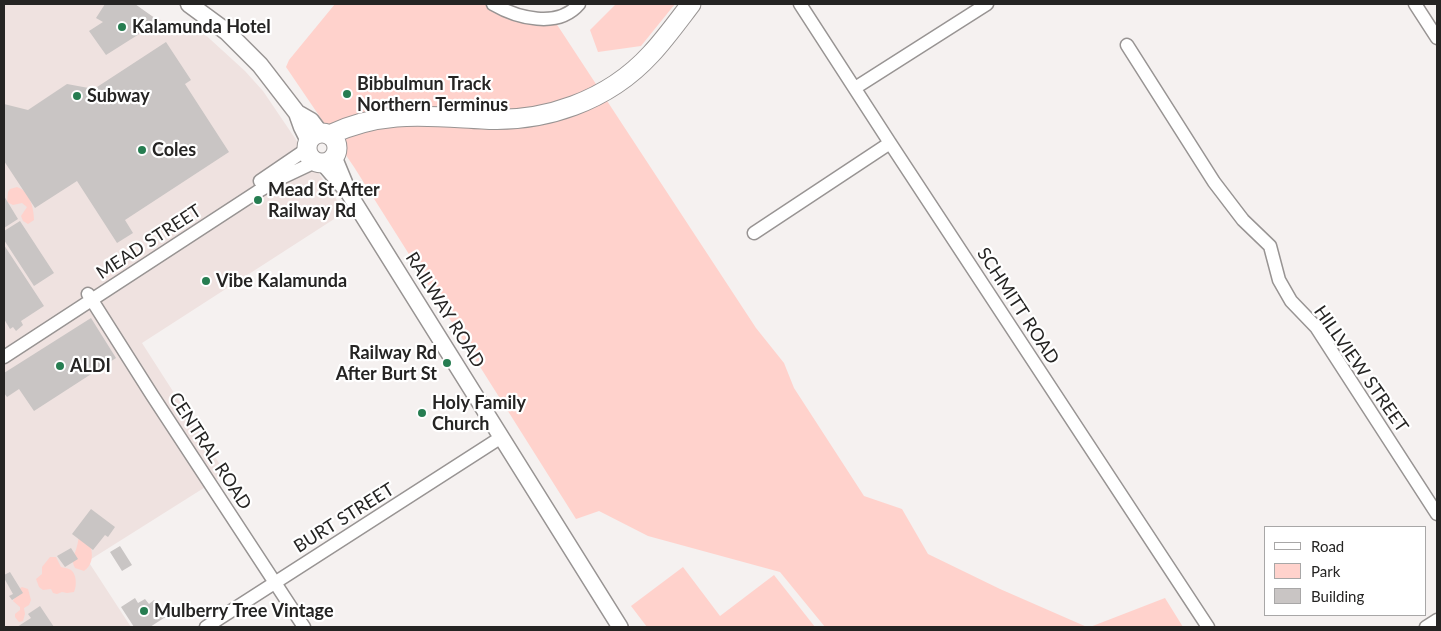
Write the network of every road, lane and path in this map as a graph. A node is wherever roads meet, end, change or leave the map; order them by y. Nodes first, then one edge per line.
1 (189, 4) edge
2 (493, 4) edge
3 (579, 4) edge
4 (691, 4) edge
5 (800, 4) edge
6 (987, 4) edge
7 (1415, 4) edge
8 (1437, 38) edge
9 (1127, 45) dead end
10 (855, 88) junction
11 (890, 143) junction
12 (322, 149) junction
13 (754, 233) dead end
14 (90, 297) junction
15 (4, 348) edge
16 (4, 357) edge
17 (500, 438) junction
18 (1437, 514) edge
19 (275, 582) junction
20 (1437, 620) edge
21 (206, 627) edge
22 (304, 627) edge
23 (620, 627) edge
24 (1208, 627) edge
25 (1426, 627) edge

1 - 12 main road, RAILWAY ROAD
2 - 3 street
4 - 12 main road
5 - 10 street, SCHMITT ROAD
6 - 10 street
7 - 8 street
9 - 18 street, HILLVIEW STREET
10 - 11 street, SCHMITT ROAD
11 - 13 street
11 - 24 street, SCHMITT ROAD
12 - 14 street, MEAD STREET
12 - 17 street, RAILWAY ROAD
14 - 15 street, MEAD STREET
14 - 16 street, MEAD STREET
14 - 19 street, CENTRAL ROAD
17 - 19 street, BURT STREET
17 - 23 street, RAILWAY ROAD
19 - 21 street, BURT STREET
19 - 22 street, CENTRAL ROAD
20 - 25 street

